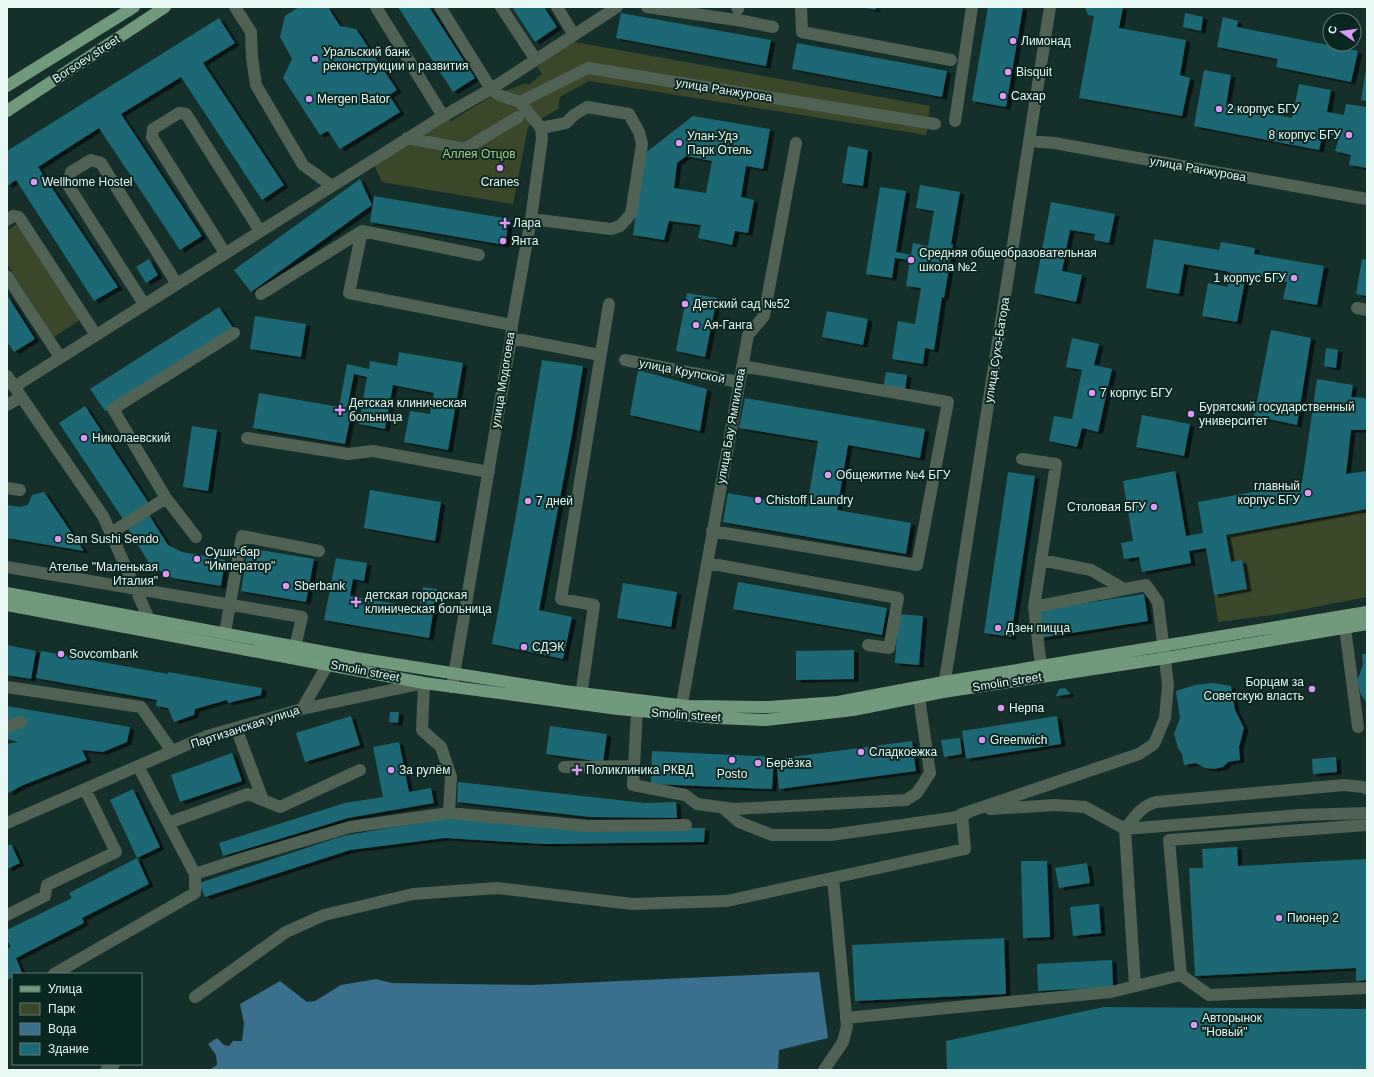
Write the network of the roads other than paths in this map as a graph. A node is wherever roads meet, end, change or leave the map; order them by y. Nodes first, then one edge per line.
1 (134, 7) edge
2 (165, 7) edge
3 (236, 7) edge
4 (376, 7) edge
5 (440, 7) edge
6 (501, 7) edge
7 (557, 7) edge
8 (617, 7) edge
9 (647, 7) edge
10 (801, 7) edge
11 (972, 7) edge
12 (1050, 7) edge
13 (773, 27) dead end
14 (574, 35) junction
15 (536, 60) junction
16 (951, 60) dead end
17 (7, 86) edge
18 (495, 92) junction
19 (520, 102) junction
20 (7, 111) edge
21 (443, 116) junction
22 (518, 117) dead end
23 (955, 121) dead end
24 (935, 124) dead end
25 (541, 128) junction
26 (407, 138) junction
27 (1029, 141) junction
28 (796, 143) dead end
29 (332, 186) junction
30 (1367, 199) edge
31 (531, 219) junction
32 (7, 220) edge
33 (260, 231) junction
34 (362, 231) junction
35 (225, 253) junction
36 (479, 255) dead end
37 (7, 276) edge
38 (177, 284) junction
39 (262, 294) dead end
40 (144, 304) junction
41 (610, 304) dead end
42 (512, 325) junction
43 (234, 333) dead end
44 (96, 334) junction
45 (511, 338) junction
46 (600, 355) junction
47 (60, 358) junction
48 (626, 360) dead end
49 (742, 366) junction
50 (7, 376) edge
51 (739, 382) junction
52 (14, 387) junction
53 (21, 397) junction
54 (7, 405) edge
55 (246, 438) dead end
56 (1022, 459) dead end
57 (489, 472) junction
58 (7, 488) edge
59 (20, 490) dead end
60 (166, 498) junction
61 (712, 531) junction
62 (111, 533) junction
63 (196, 537) dead end
64 (319, 551) dead end
65 (1041, 560) junction
66 (707, 563) junction
67 (7, 566) edge
68 (135, 588) junction
69 (1124, 589) junction
70 (7, 593) edge
71 (230, 604) junction
72 (7, 605) edge
73 (1034, 607) junction
74 (1367, 612) edge
75 (149, 619) junction
76 (1367, 624) edge
77 (1345, 628) junction
78 (155, 633) junction
79 (223, 639) junction
80 (868, 645) dead end
81 (1164, 646) junction
82 (294, 652) junction
83 (1166, 658) junction
84 (328, 664) junction
85 (1042, 672) junction
86 (455, 674) junction
87 (424, 683) junction
88 (7, 687) edge
89 (452, 687) junction
90 (944, 687) junction
91 (919, 697) junction
92 (580, 699) junction
93 (302, 708) junction
94 (681, 710) junction
95 (637, 711) junction
96 (21, 722) dead end
97 (7, 727) edge
98 (1358, 727) dead end
99 (236, 728) junction
100 (172, 752) junction
101 (138, 766) junction
102 (634, 766) junction
103 (564, 767) dead end
104 (360, 770) dead end
105 (85, 789) junction
106 (1367, 789) edge
107 (263, 800) junction
108 (723, 808) junction
109 (449, 813) junction
110 (1367, 813) edge
111 (962, 814) junction
112 (7, 823) edge
113 (168, 823) junction
114 (686, 825) dead end
115 (1367, 825) edge
116 (1125, 829) junction
117 (195, 874) junction
118 (833, 878) junction
119 (7, 915) edge
120 (56, 973) edge
121 (1180, 975) junction
122 (1135, 986) junction
123 (1367, 988) edge
124 (194, 997) dead end
125 (846, 1018) junction
126 (824, 1070) edge

1 - 17 main road, Borsoev street
2 - 20 main road, Borsoev street
3 - 29 street
4 - 21 street
5 - 18 street
6 - 15 street
7 - 14 street
8 - 14 street
9 - 13 street
10 - 16 street
11 - 23 street
12 - 27 street, улица Сухэ-Батора
14 - 15 street
15 - 18 street
18 - 19 street
18 - 21 street
19 - 24 street, улица Ранжурова
19 - 25 street
21 - 26 street
22 - 26 street
25 - 31 street, улица Модогоева
25 - 31 street
26 - 29 street
27 - 30 street, улица Ранжурова
27 - 90 street, улица Сухэ-Батора
28 - 49 street, улица Бау Ямпилова
29 - 33 street
31 - 42 street, улица Модогоева
32 - 44 street
33 - 35 street
33 - 35 street
34 - 36 street
34 - 39 street
34 - 42 street
35 - 38 street
37 - 47 street
38 - 40 street
38 - 40 street
40 - 44 street
41 - 46 street
42 - 45 street, улица Модогоева
43 - 60 street
44 - 47 street
45 - 46 street
45 - 57 street, улица Модогоева
46 - 92 street
47 - 52 street
48 - 51 street, улица Крупской
49 - 51 street, улица Бау Ямпилова
49 - 61 street
50 - 52 street
51 - 61 street, улица Бау Ямпилова
52 - 53 street
53 - 54 street
53 - 62 street
55 - 57 street
56 - 65 street
57 - 86 street, улица Модогоева
58 - 59 street
60 - 62 street
60 - 63 street
61 - 66 street, улица Бау Ямпилова
62 - 68 street
64 - 71 street
65 - 69 street
65 - 73 street
66 - 80 street
66 - 94 street, улица Бау Ямпилова
67 - 68 street
68 - 71 street
68 - 75 street
69 - 73 street
69 - 81 street
70 - 75 main road
71 - 79 street
71 - 82 street
72 - 78 main road, Smolin street
73 - 85 street
74 - 81 main road
75 - 78 street
75 - 79 main road
76 - 77 main road, Smolin street
77 - 83 main road, Smolin street
77 - 98 street
78 - 79 main road, Smolin street
79 - 82 main road, Smolin street
81 - 83 street
81 - 85 main road
82 - 84 main road, Smolin street
82 - 86 main road
83 - 85 main road, Smolin street
83 - 111 street
84 - 87 main road, Smolin street
84 - 93 street
85 - 90 main road, Smolin street
86 - 89 street, улица Модогоева
86 - 92 main road
87 - 89 main road, Smolin street
87 - 93 street, Партизанская улица
87 - 109 street
88 - 100 street
89 - 92 main road, Smolin street
90 - 91 main road, Smolin street
90 - 94 main road
91 - 94 main road, Smolin street
91 - 108 street
92 - 94 main road
92 - 95 main road, Smolin street
93 - 99 street, Партизанская улица
94 - 95 main road, Smolin street
95 - 102 street
96 - 97 street
99 - 100 street, Партизанская улица
99 - 107 street
100 - 101 street, Партизанская улица
101 - 105 street, Партизанская улица
101 - 113 street
102 - 103 street
102 - 108 street
104 - 107 street
105 - 112 street, Партизанская улица
105 - 119 street
106 - 116 street
107 - 113 street
108 - 111 street
109 - 114 street
109 - 117 street
110 - 116 street
111 - 116 street
111 - 118 street
113 - 117 street
115 - 121 street
116 - 122 street
117 - 120 street
118 - 124 street
118 - 125 street
121 - 122 street
121 - 123 street
122 - 125 street
125 - 126 street

